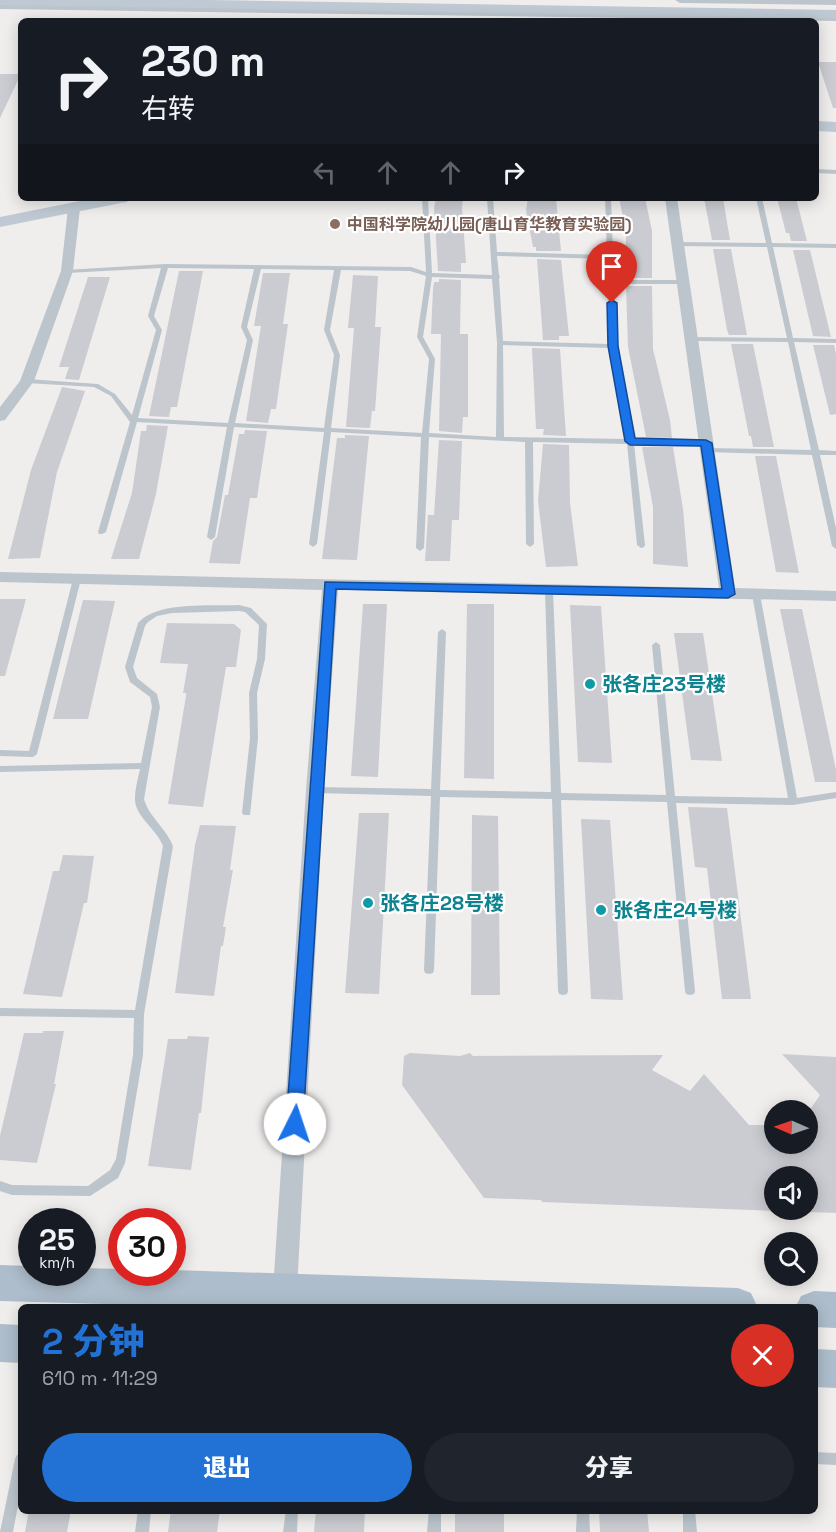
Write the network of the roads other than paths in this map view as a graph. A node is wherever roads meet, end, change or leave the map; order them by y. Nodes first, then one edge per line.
1 (282, 0) edge
2 (680, 0) edge
3 (0, 1) edge
4 (836, 2) edge
5 (0, 6) edge
6 (836, 8) edge
7 (331, 13) edge
8 (836, 16) edge
9 (819, 126) edge
10 (836, 127) edge
11 (819, 172) edge
12 (834, 174) edge
13 (107, 201) edge
14 (426, 201) edge
15 (490, 201) edge
16 (608, 201) edge
17 (671, 201) edge
18 (760, 201) edge
19 (74, 208) junction
20 (0, 222) edge
21 (677, 244) junction
22 (770, 245) junction
23 (836, 246) edge
24 (493, 254) junction
25 (611, 256) junction
26 (165, 266) junction
27 (258, 267) junction
28 (338, 268) junction
29 (67, 271) junction
30 (429, 275) junction
31 (497, 278) junction
32 (612, 282) junction
33 (683, 282) junction
34 (691, 339) junction
35 (790, 340) junction
36 (836, 341) edge
37 (500, 343) junction
38 (613, 346) junction
39 (27, 381) junction
40 (0, 417) edge
41 (132, 420) junction
42 (231, 425) junction
43 (329, 430) junction
44 (425, 435) junction
45 (500, 439) junction
46 (529, 440) junction
47 (630, 441) junction
48 (707, 446) junction
49 (815, 452) junction
50 (836, 453) edge
51 (102, 532) dead end
52 (211, 537) dead end
53 (313, 544) dead end
54 (530, 544) dead end
55 (641, 545) dead end
56 (836, 546) edge
57 (420, 548) dead end
58 (0, 577) edge
59 (77, 579) junction
60 (330, 584) junction
61 (549, 590) junction
62 (728, 594) junction
63 (756, 594) junction
64 (836, 596) edge
65 (442, 632) dead end
66 (656, 645) dead end
67 (0, 753) edge
68 (145, 766) junction
69 (0, 769) edge
70 (315, 790) junction
71 (436, 793) junction
72 (836, 795) edge
73 (554, 796) junction
74 (671, 799) junction
75 (793, 802) junction
76 (247, 813) dead end
77 (429, 970) dead end
78 (563, 991) dead end
79 (690, 991) dead end
80 (0, 1012) edge
81 (139, 1014) junction
82 (0, 1186) edge
83 (0, 1283) edge
84 (285, 1290) junction
85 (681, 1304) edge
86 (818, 1309) edge
87 (836, 1310) edge
88 (0, 1343) edge
89 (18, 1344) edge
90 (818, 1368) edge
91 (836, 1369) edge
92 (818, 1458) edge
93 (836, 1459) edge
94 (18, 1474) edge
95 (144, 1514) edge
96 (292, 1514) edge
97 (435, 1514) edge
98 (583, 1514) edge
99 (689, 1514) edge
100 (6, 1532) edge
101 (142, 1532) edge
102 (290, 1532) edge
103 (434, 1532) edge
104 (583, 1532) edge
105 (690, 1532) edge

1 - 6 main road
2 - 4 street
3 - 7 main road
5 - 7 street
7 - 8 main road
9 - 10 main road
11 - 12 lane
13 - 19 main road
14 - 30 lane
15 - 24 lane
16 - 25 lane
17 - 21 street
18 - 22 lane
19 - 20 main road
19 - 29 street
21 - 22 lane
21 - 33 street
22 - 23 lane
22 - 35 lane
24 - 25 lane
24 - 31 lane
25 - 32 lane
26 - 27 lane
26 - 29 lane
26 - 41 lane
27 - 28 lane
27 - 42 lane
28 - 30 lane
28 - 43 lane
29 - 39 street
30 - 31 lane
30 - 44 lane
31 - 37 lane
32 - 33 lane
32 - 38 lane
33 - 34 street
34 - 35 lane
34 - 48 street
35 - 36 lane
35 - 49 lane
37 - 38 lane
37 - 45 lane
38 - 47 lane
39 - 40 street
39 - 41 lane
41 - 42 lane
41 - 51 lane
42 - 43 lane
42 - 52 lane
43 - 44 lane
43 - 53 lane
44 - 45 lane
44 - 57 lane
45 - 46 lane
46 - 47 lane
46 - 54 lane
47 - 48 lane
47 - 55 lane
48 - 49 lane
48 - 62 street
49 - 50 lane
49 - 56 lane
58 - 59 street
59 - 60 street
59 - 67 lane
60 - 61 street
60 - 70 street
61 - 62 street
61 - 73 lane
62 - 63 street
63 - 64 street
63 - 75 lane
65 - 71 lane
66 - 74 lane
68 - 69 lane
68 - 76 lane
68 - 81 lane
70 - 71 lane
70 - 84 street
71 - 73 lane
71 - 77 lane
72 - 75 lane
73 - 74 lane
73 - 78 lane
74 - 75 lane
74 - 79 lane
80 - 81 lane
81 - 82 lane
83 - 84 main road
84 - 85 main road
86 - 87 main road
88 - 89 main road
90 - 91 main road
92 - 93 lane
94 - 100 lane
95 - 101 lane
96 - 102 lane
97 - 103 lane
98 - 104 lane
99 - 105 lane

